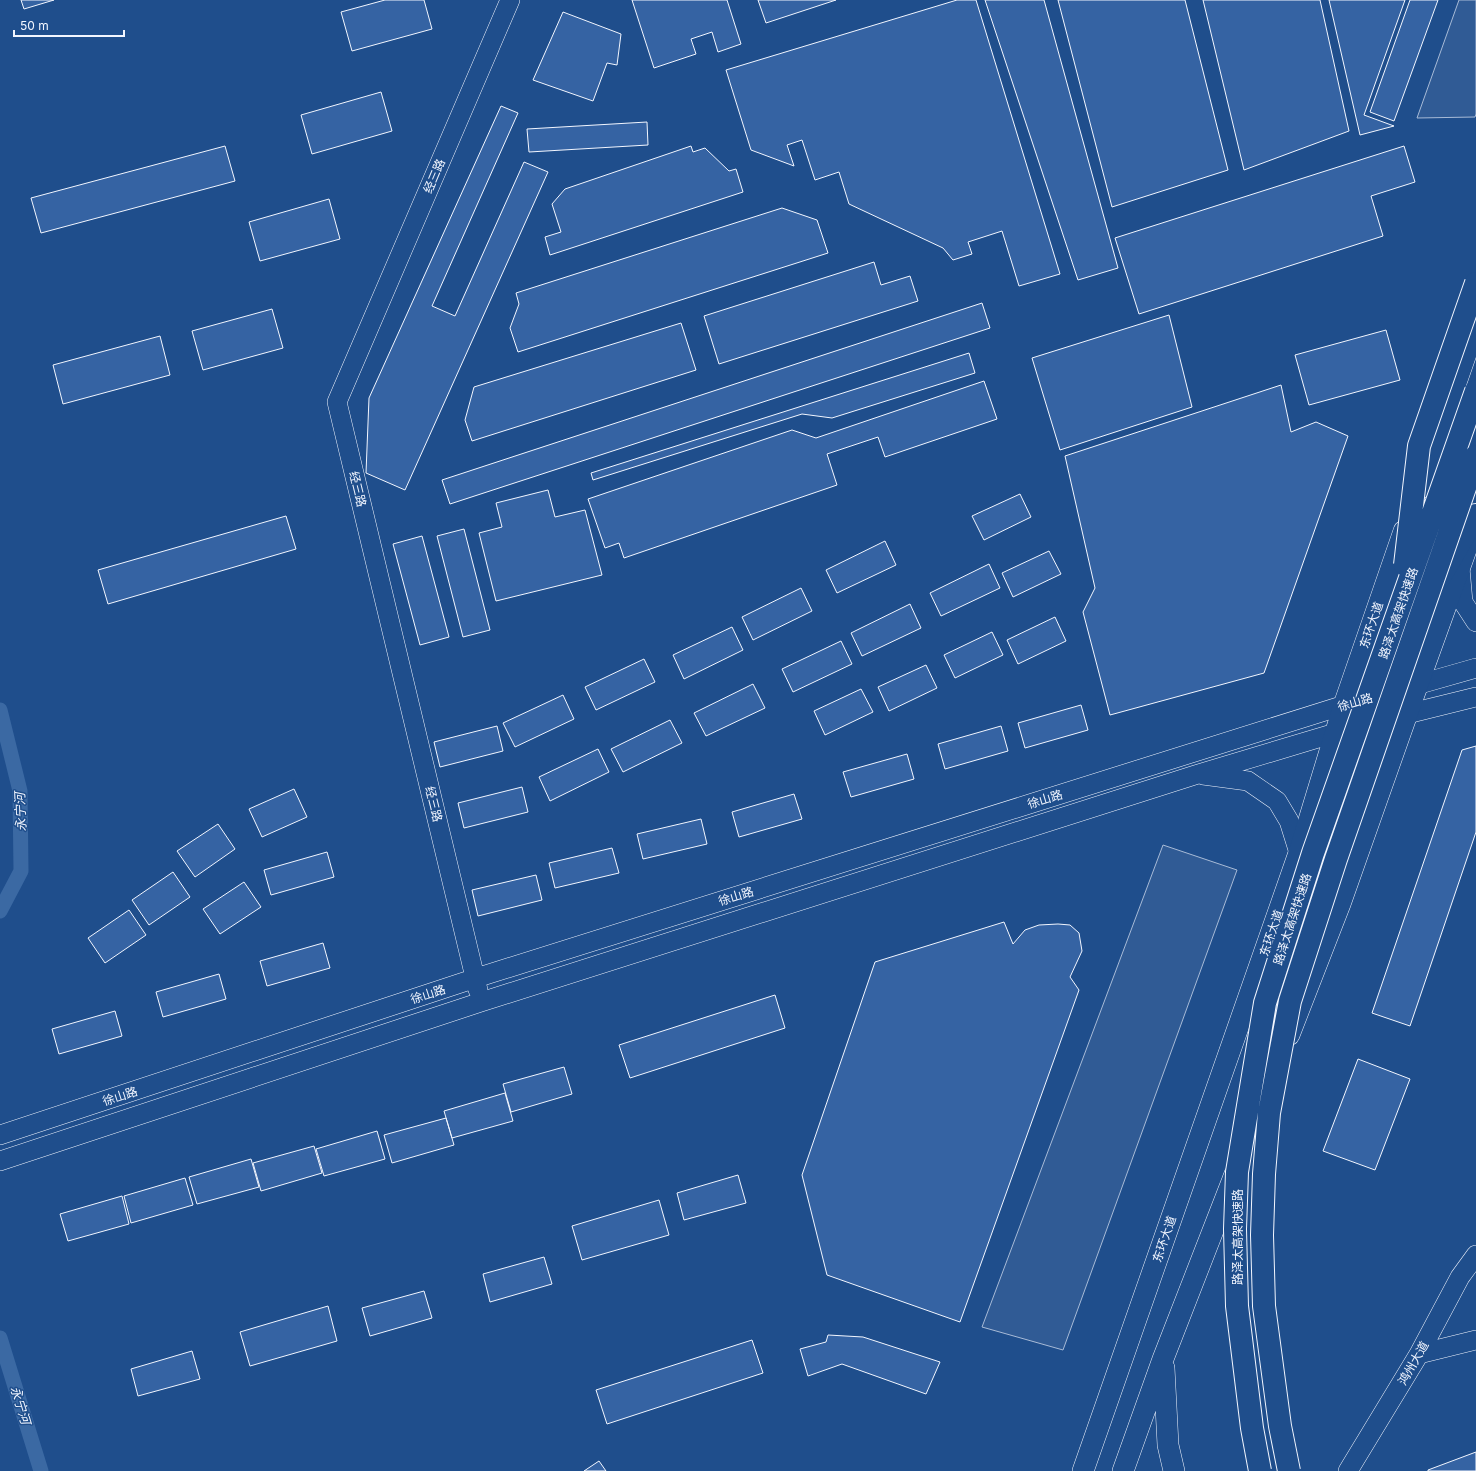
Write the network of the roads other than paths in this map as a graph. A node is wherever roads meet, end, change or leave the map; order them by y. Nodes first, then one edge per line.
1 (510, 0) edge
2 (1476, 283) edge
3 (1476, 325) edge
4 (1476, 391) edge
5 (1476, 456) edge
6 (1476, 516) edge
7 (1476, 522) edge
8 (1460, 568) junction
9 (1425, 603) junction
10 (1400, 605) junction
11 (1476, 622) edge
12 (1476, 668) edge
13 (1418, 684) junction
14 (1476, 697) edge
15 (1344, 705) junction
16 (1407, 714) junction
17 (1335, 733) junction
18 (1195, 775) junction
19 (1299, 853) junction
20 (476, 978) junction
21 (481, 1002) junction
22 (0, 1135) edge
23 (1, 1160) edge
24 (1476, 1255) edge
25 (1476, 1340) edge
26 (1419, 1354) junction
27 (1163, 1360) junction
28 (1083, 1471) edge
29 (1123, 1471) edge
30 (1174, 1471) edge
31 (1260, 1471) edge
32 (1289, 1471) edge
33 (1348, 1471) edge

1 - 20 main road, 经三路
2 - 10 highway, bridge
3 - 15 main road, 东环大道
4 - 10 highway, 路泽太高架快速路, bridge
5 - 9 highway, 路泽太高架快速路, bridge
6 - 9 highway, bridge
7 - 8 main road
8 - 11 main road
8 - 13 main road
9 - 32 highway, 路泽太高架快速路, bridge
10 - 31 highway, 路泽太高架快速路, bridge
12 - 13 main road, 徐山路
13 - 15 main road, 徐山路
13 - 16 main road
14 - 16 main road, 徐山路
15 - 17 main road, 东环大道
15 - 20 main road, 徐山路
16 - 17 main road, 徐山路
16 - 27 main road
17 - 18 main road, 徐山路
17 - 19 main road, 东环大道
18 - 19 main road
18 - 21 main road, 徐山路
19 - 28 main road, 东环大道
20 - 21 main road, 经三路
20 - 22 main road, 徐山路
21 - 23 main road, 徐山路
24 - 26 main road, 鸿州大道
25 - 26 main road
26 - 33 main road, 鸿州大道
27 - 29 main road
27 - 30 main road

